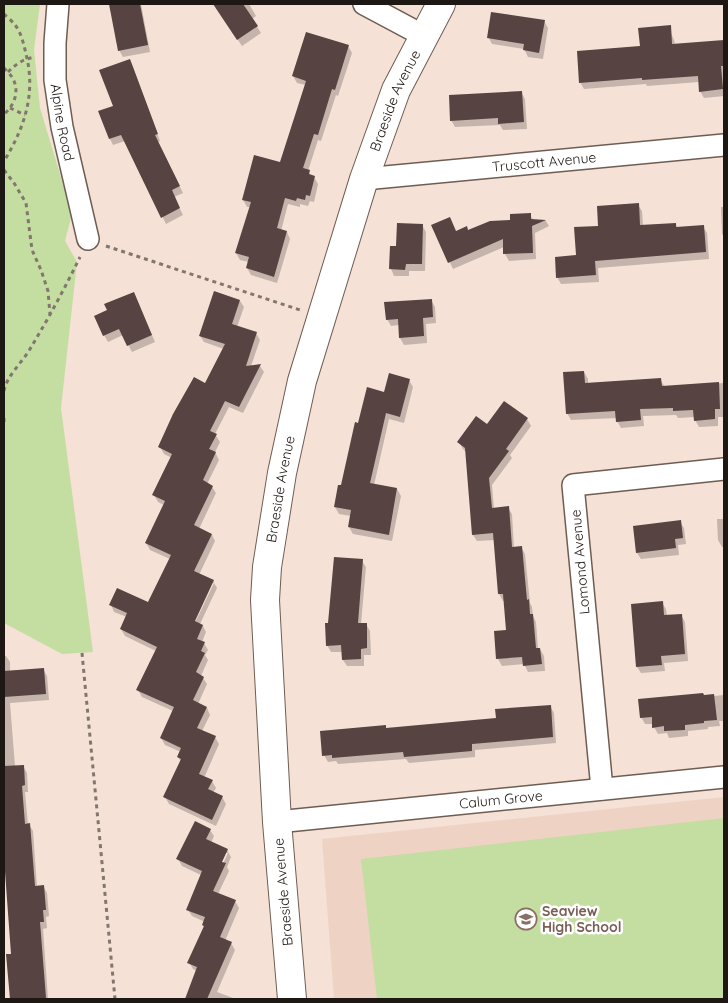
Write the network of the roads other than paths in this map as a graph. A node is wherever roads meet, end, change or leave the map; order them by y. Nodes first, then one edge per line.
1 (58, 4) edge
2 (364, 4) edge
3 (441, 4) edge
4 (424, 36) junction
5 (724, 145) edge
6 (364, 179) junction
7 (88, 239) road end
8 (724, 469) edge
9 (724, 777) edge
10 (602, 789) junction
11 (277, 822) junction
12 (292, 999) edge

1 - 7 street, Alpine Road
2 - 4 street
3 - 4 street, Braeside Avenue
4 - 6 street, Braeside Avenue
5 - 6 street, Truscott Avenue
6 - 11 street, Braeside Avenue
8 - 10 street, Lomond Avenue
9 - 10 street, Calum Grove
10 - 11 street, Calum Grove
11 - 12 street, Braeside Avenue

